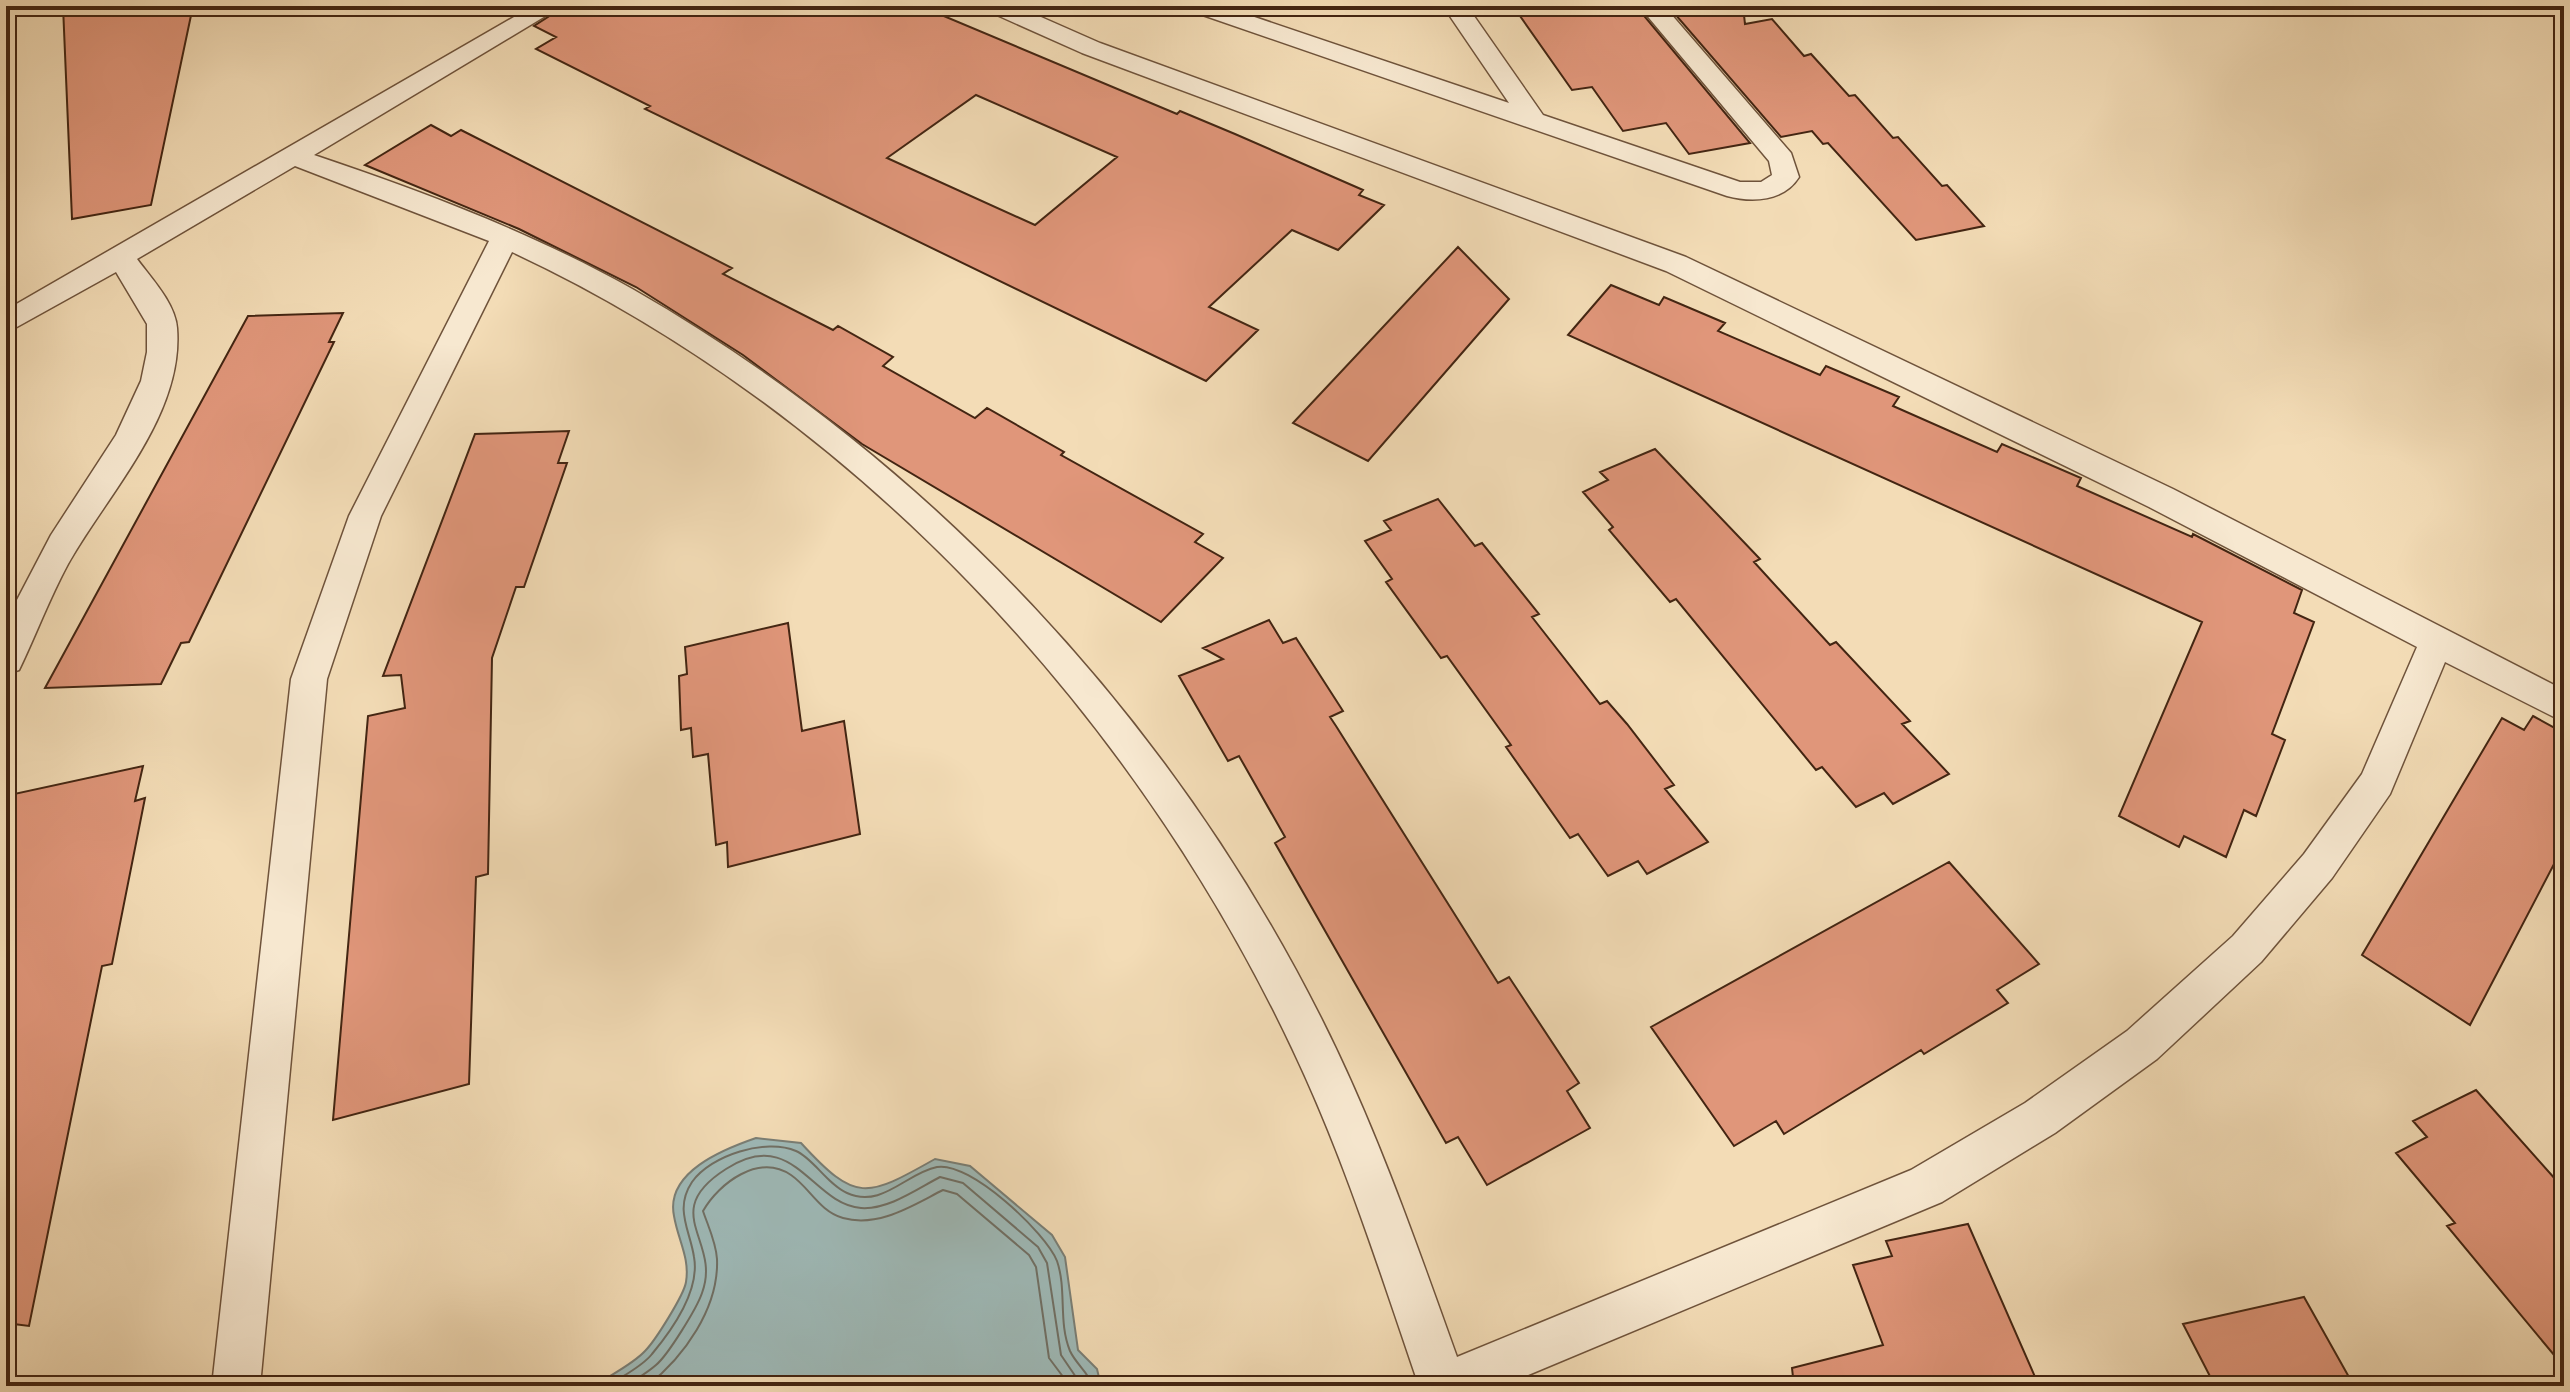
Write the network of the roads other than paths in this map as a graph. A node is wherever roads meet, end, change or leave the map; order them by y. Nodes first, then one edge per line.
1 (550, 6) edge
2 (996, 6) edge
3 (1199, 6) edge
4 (1266, 6) edge
5 (1455, 6) edge
6 (1651, 6) edge
7 (1281, 34) junction
8 (1534, 121) junction
9 (292, 156) junction
10 (505, 237) junction
11 (120, 256) junction
12 (6, 323) edge
13 (2437, 640) junction
14 (6, 660) edge
15 (2564, 707) edge
16 (236, 1386) edge
17 (1443, 1386) edge

1 - 9 lane
2 - 13 lane
3 - 7 lane
4 - 7 lane
5 - 8 lane
6 - 8 lane
7 - 8 lane
9 - 10 lane
9 - 11 lane
10 - 16 lane
10 - 17 lane
11 - 12 lane
11 - 14 lane
13 - 15 lane
13 - 17 lane

